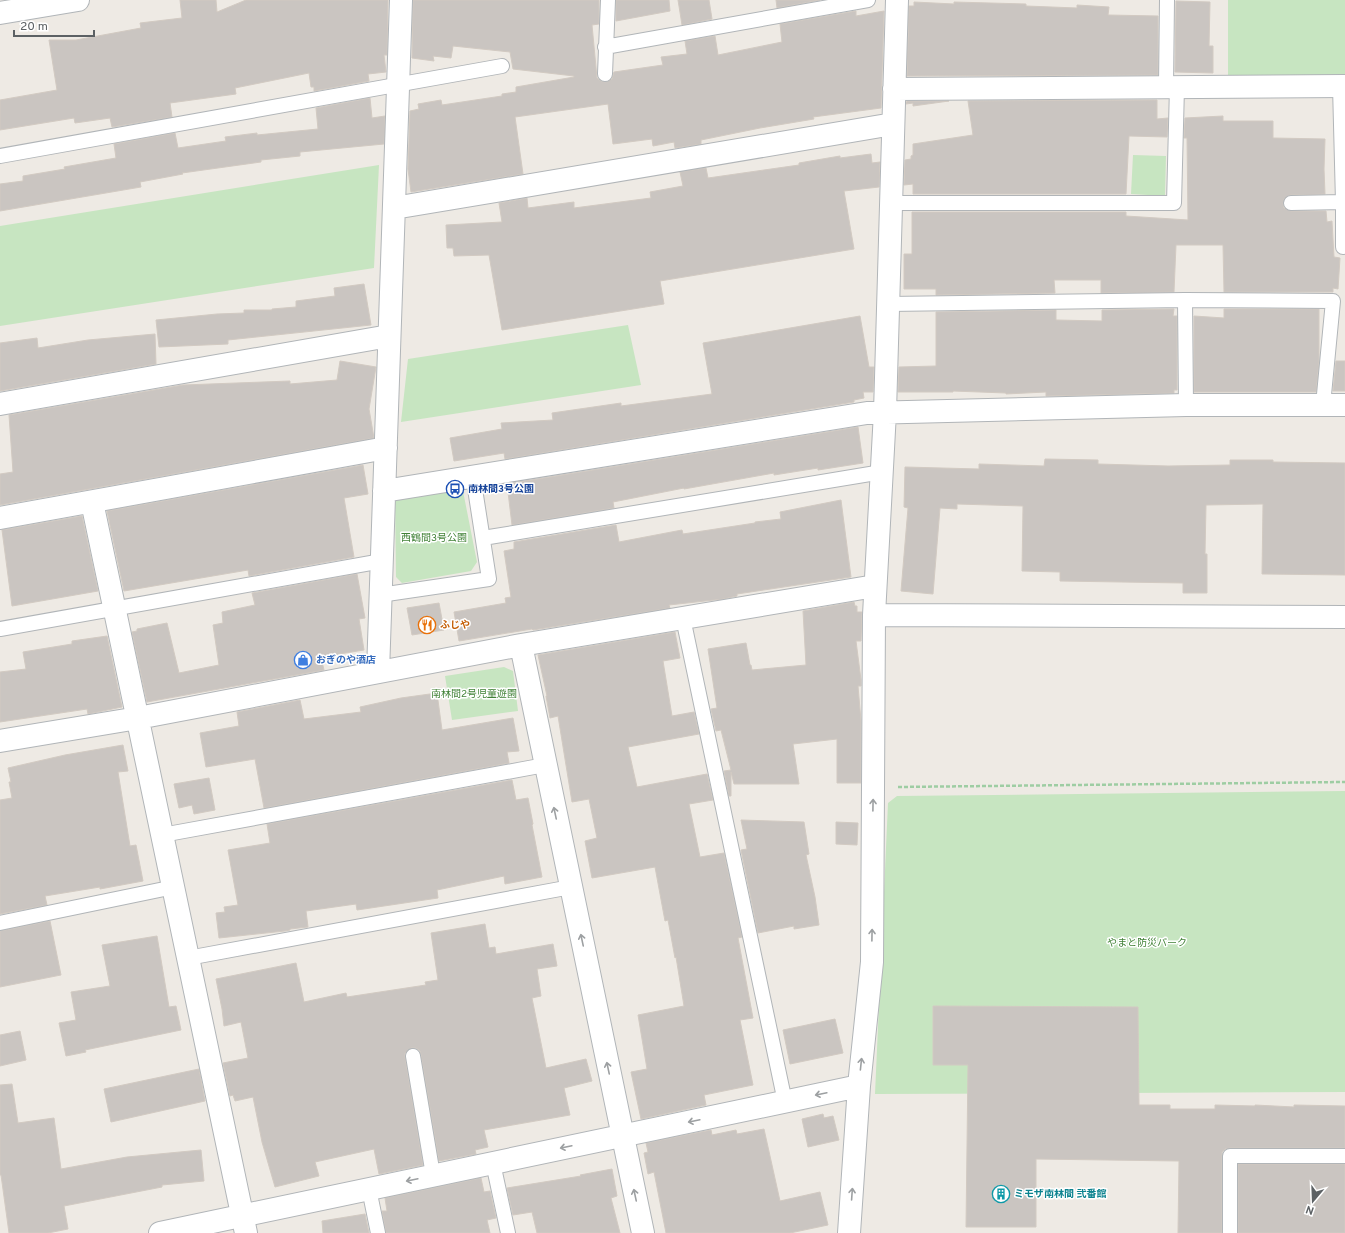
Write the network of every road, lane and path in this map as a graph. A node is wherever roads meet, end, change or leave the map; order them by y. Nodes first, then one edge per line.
1 (78, 0) edge
2 (401, 0) edge
3 (608, 0) edge
4 (868, 0) edge
5 (897, 0) edge
6 (1167, 0) edge
7 (0, 13) edge
8 (605, 47) junction
9 (502, 66) dead end
10 (605, 74) dead end
11 (398, 84) junction
12 (1343, 86) edge
13 (1171, 87) junction
14 (894, 89) junction
15 (893, 124) junction
16 (0, 156) edge
17 (1290, 202) dead end
18 (1343, 202) junction
19 (891, 203) junction
20 (394, 208) junction
21 (1343, 247) dead end
22 (1185, 300) junction
23 (888, 304) junction
24 (389, 336) junction
25 (0, 404) edge
26 (1323, 404) junction
27 (1186, 405) junction
28 (1345, 405) edge
29 (885, 412) junction
30 (386, 448) junction
31 (882, 472) junction
32 (474, 476) junction
33 (384, 491) junction
34 (92, 502) junction
35 (0, 518) edge
36 (484, 538) junction
37 (382, 561) junction
38 (875, 586) junction
39 (380, 595) junction
40 (115, 609) junction
41 (874, 615) junction
42 (1345, 617) edge
43 (683, 618) junction
44 (0, 629) edge
45 (521, 645) junction
46 (378, 672) junction
47 (138, 718) junction
48 (0, 741) edge
49 (546, 765) junction
50 (1345, 782) edge
51 (874, 787) junction
52 (162, 836) junction
53 (174, 887) junction
54 (571, 887) junction
55 (0, 924) edge
56 (188, 958) junction
57 (413, 1056) dead end
58 (859, 1086) junction
59 (785, 1102) junction
60 (622, 1136) junction
61 (1345, 1156) edge
62 (493, 1163) junction
63 (433, 1176) junction
64 (369, 1189) junction
65 (244, 1224) edge
66 (160, 1233) edge
67 (378, 1233) edge
68 (508, 1233) edge
69 (642, 1233) edge
70 (849, 1233) edge
71 (1230, 1233) edge

1 - 7 street
2 - 11 street
3 - 8 lane
4 - 8 lane
5 - 14 street
6 - 13 lane
8 - 10 lane
9 - 11 lane
11 - 16 lane
11 - 20 street
12 - 13 street
12 - 18 lane
13 - 14 street
13 - 19 lane
14 - 15 street
15 - 19 street
15 - 20 street
17 - 18 lane
18 - 21 lane
19 - 23 street
20 - 24 street
22 - 23 lane
22 - 26 lane
22 - 27 lane
23 - 29 street
24 - 25 street
24 - 30 street
26 - 27 street
26 - 28 street
27 - 29 street
29 - 31 street
29 - 32 street
30 - 33 street
30 - 34 street
31 - 36 lane
31 - 38 street
32 - 33 street
32 - 36 lane
33 - 37 street
34 - 35 street
34 - 40 street
36 - 39 lane
37 - 39 street
37 - 40 lane
38 - 41 street
38 - 43 street
39 - 46 street
40 - 44 lane
40 - 47 street
41 - 42 street
41 - 51 street
43 - 45 street
43 - 59 lane
45 - 46 street
45 - 49 street
46 - 47 street
47 - 48 street
47 - 52 street
49 - 52 lane
54 -> 49 street
50 - 51 path
58 -> 51 street
52 - 53 street
53 - 55 lane
53 - 56 street
54 - 56 lane
60 -> 54 street
56 - 65 street
57 - 63 lane
58 -> 59 street
70 -> 58 street
59 -> 60 street
60 -> 62 street
69 -> 60 street
61 - 71 lane
62 - 63 street
62 - 68 lane
63 -> 64 street
64 - 65 street
64 - 67 lane
65 - 66 street

